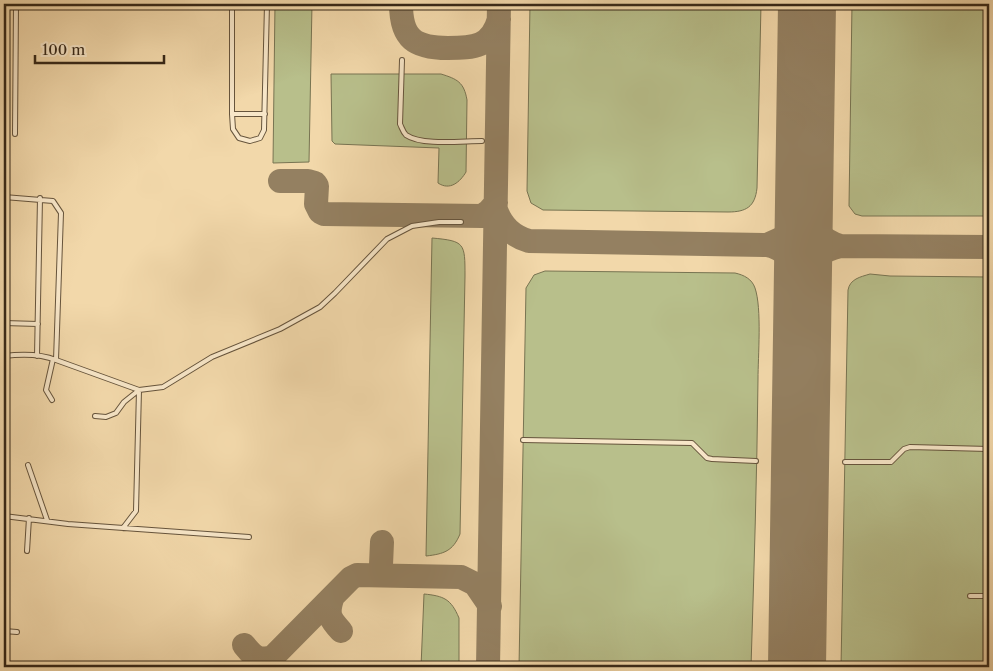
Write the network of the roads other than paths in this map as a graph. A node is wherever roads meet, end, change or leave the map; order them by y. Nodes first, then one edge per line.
1 (16, 4) edge
2 (232, 4) edge
3 (267, 4) edge
4 (402, 60) dead end
5 (232, 114) junction
6 (264, 114) junction
7 (15, 134) dead end
8 (482, 141) dead end
9 (4, 197) edge
10 (40, 198) junction
11 (461, 222) dead end
12 (4, 323) edge
13 (38, 324) junction
14 (4, 356) edge
15 (37, 356) junction
16 (55, 360) junction
17 (139, 390) junction
18 (52, 400) dead end
19 (95, 416) dead end
20 (523, 440) dead end
21 (989, 449) edge
22 (756, 461) dead end
23 (845, 462) dead end
24 (28, 465) dead end
25 (4, 516) edge
26 (29, 518) junction
27 (47, 520) junction
28 (123, 528) junction
29 (249, 537) dead end
30 (27, 551) dead end
31 (970, 596) dead end
32 (989, 596) edge
33 (4, 631) edge
34 (17, 632) dead end

1 - 7 lane
2 - 5 lane
3 - 6 lane
4 - 8 lane
5 - 6 lane
5 - 6 lane
9 - 10 lane
10 - 13 lane
10 - 16 lane
11 - 17 lane
12 - 13 lane
13 - 15 lane
14 - 15 lane
15 - 16 lane
16 - 17 lane
16 - 18 lane
17 - 19 lane
17 - 28 lane
20 - 22 lane
21 - 23 lane
24 - 27 lane
25 - 26 lane
26 - 27 lane
26 - 30 lane
27 - 28 lane
28 - 29 lane
31 - 32 lane
33 - 34 lane

